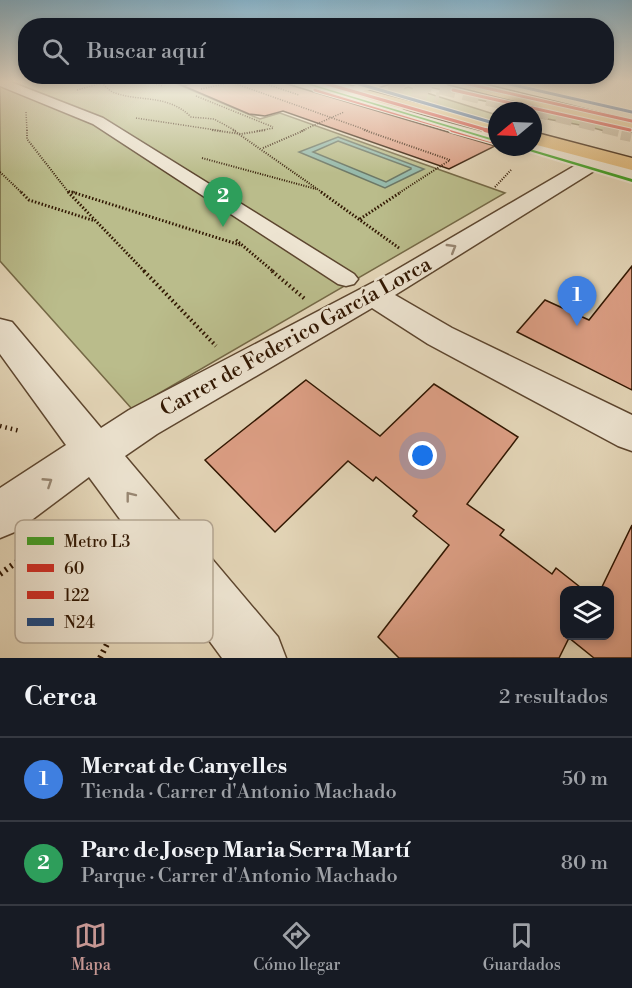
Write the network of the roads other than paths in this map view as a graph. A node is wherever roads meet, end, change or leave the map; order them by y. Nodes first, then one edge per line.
1 (75, 112) edge
2 (432, 112) tunnel mouth
3 (575, 112) edge
4 (591, 112) edge
5 (632, 121) tunnel mouth
6 (632, 126) tunnel mouth
7 (488, 128) edge
8 (542, 140) edge
9 (542, 147) edge
10 (595, 162) junction
11 (632, 164) tunnel mouth
12 (632, 172) edge
13 (359, 287) junction
14 (0, 330) edge
15 (632, 434) edge
16 (96, 453) junction
17 (0, 514) edge
18 (148, 520) edge
19 (213, 603) edge
20 (256, 658) edge

1 - 13 street
2 - 7 highway
3 - 6 highway
4 - 5 street
8 - 11 highway
9 - 10 street
10 - 12 street
13 -> 10 street, Carrer de Federico García Lorca
13 - 15 street
13 - 16 street, Carrer de Federico García Lorca
14 - 16 street
17 -> 16 street, Carrer de Federico García Lorca
18 -> 16 street
20 -> 19 street

